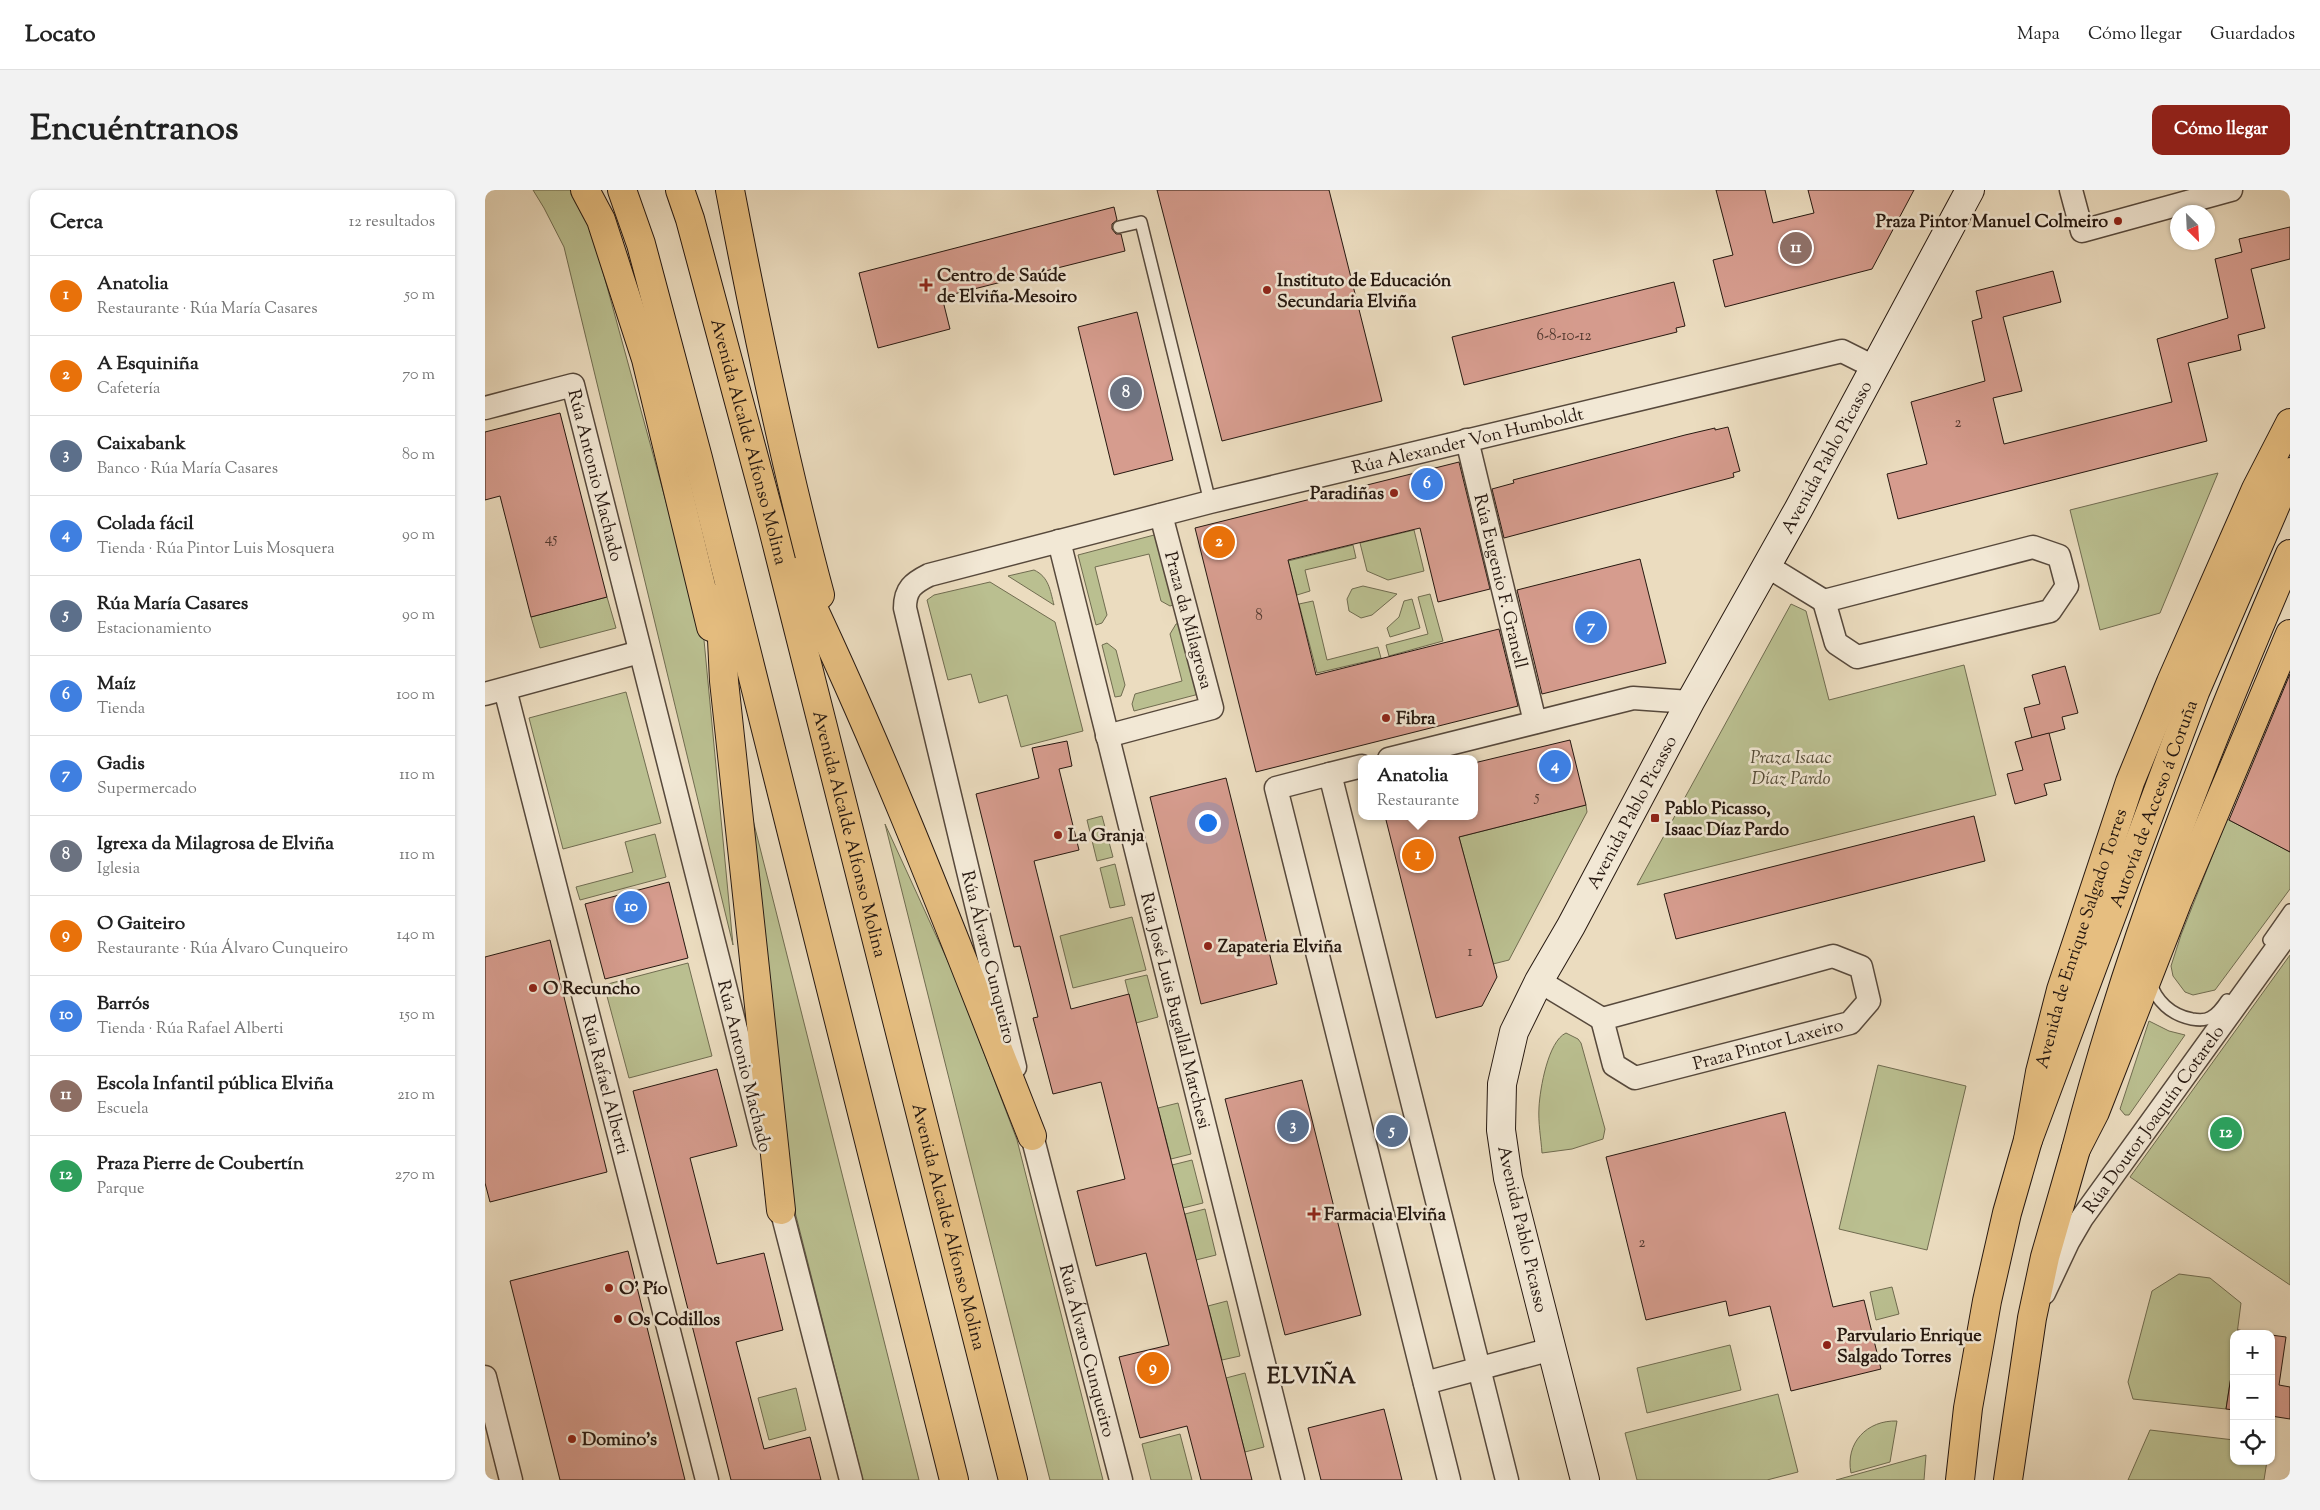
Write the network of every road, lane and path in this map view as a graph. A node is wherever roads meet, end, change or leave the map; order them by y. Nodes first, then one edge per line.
1 (585, 190) edge
2 (622, 190) edge
3 (680, 190) edge
4 (730, 190) edge
5 (1970, 190) edge
6 (2071, 190) edge
7 (2231, 190) edge
8 (1119, 227) dead end
9 (757, 330) junction
10 (646, 359) junction
11 (1874, 367) junction
12 (485, 408) edge
13 (2290, 423) edge
14 (1467, 440) junction
15 (750, 443) junction
16 (698, 458) junction
17 (2290, 472) edge
18 (1210, 502) junction
19 (1161, 515) junction
20 (771, 521) junction
21 (717, 537) junction
22 (1059, 541) junction
23 (2290, 554) edge
24 (1767, 566) junction
25 (1824, 601) junction
26 (2290, 634) edge
27 (640, 652) junction
28 (835, 652) junction
29 (724, 681) junction
30 (495, 692) edge
31 (1690, 702) junction
32 (1535, 722) junction
33 (1107, 736) junction
34 (1405, 755) edge
35 (1358, 767) edge
36 (1330, 774) junction
37 (2290, 910) edge
38 (2290, 930) edge
39 (2148, 976) junction
40 (1539, 981) junction
41 (1602, 1019) junction
42 (1032, 1136) junction
43 (2028, 1140) junction
44 (2075, 1149) junction
45 (781, 1210) junction
46 (2032, 1318) junction
47 (1552, 1349) junction
48 (1479, 1368) junction
49 (485, 1376) edge
50 (1425, 1383) junction
51 (491, 1427) edge
52 (511, 1480) edge
53 (707, 1480) edge
54 (851, 1480) edge
55 (954, 1480) edge
56 (1013, 1480) edge
57 (1121, 1480) edge
58 (1293, 1480) edge
59 (1449, 1480) edge
60 (1507, 1480) edge
61 (1585, 1480) edge
62 (1960, 1480) edge
63 (2008, 1480) edge

1 - 10 main road
2 - 16 main road
3 - 15 main road, Avenida Alcalde Alfonso Molina
4 - 9 main road
5 - 11 street, Avenida Pablo Picasso
6 - 7 street
8 - 18 lane
9 - 15 main road
9 - 28 main road
10 - 16 main road
10 - 29 main road
11 - 14 street, Rúa Alexander Von Humboldt
11 - 24 street, Avenida Pablo Picasso
12 - 27 street, Rúa Antonio Machado
13 - 43 main road, Avenida de Enrique Salgado Torres
14 - 18 street, Rúa Alexander Von Humboldt
14 - 32 street, Rúa Eugenio F. Granell
15 - 20 main road, Avenida Alcalde Alfonso Molina
16 - 21 main road
17 - 43 main road, Autovía de Acceso á Coruña
18 - 19 street, Rúa Alexander Von Humboldt
19 - 22 street, Rúa Alexander Von Humboldt
19 - 33 street, Praza da Milagrosa
20 - 28 main road
20 - 56 main road, Avenida Alcalde Alfonso Molina
21 - 29 main road
21 - 55 main road
22 - 33 street, Rúa José Luis Bugallal Marchesi
22 - 42 street, Rúa Álvaro Cunqueiro
23 - 44 main road, Autovía de Acceso á Coruña
24 - 25 street
24 - 31 street, Avenida Pablo Picasso
25 - 25 street
26 - 39 main road
27 - 30 street
27 - 45 street, Rúa Antonio Machado
28 - 42 main road
29 - 45 main road
30 - 53 street, Rúa Rafael Alberti
31 - 32 street
31 - 40 street, Avenida Pablo Picasso
32 - 34 street
33 - 58 street, Rúa José Luis Bugallal Marchesi
35 - 36 street
36 - 48 street
36 - 50 street
37 - 39 lane
38 - 46 street, Rúa Doutor Joaquín Cotarelo
39 - 44 main road
40 - 41 street
40 - 47 street, Avenida Pablo Picasso
41 - 41 street, Praza Pintor Laxeiro
42 - 57 street, Rúa Álvaro Cunqueiro
43 - 62 main road, Avenida de Enrique Salgado Torres
44 - 46 main road
45 - 54 street, Rúa Antonio Machado
46 - 63 main road
47 - 48 street
47 - 61 street, Avenida Pablo Picasso
48 - 50 street
48 - 60 street
49 - 51 street
50 - 59 street
51 - 52 street

